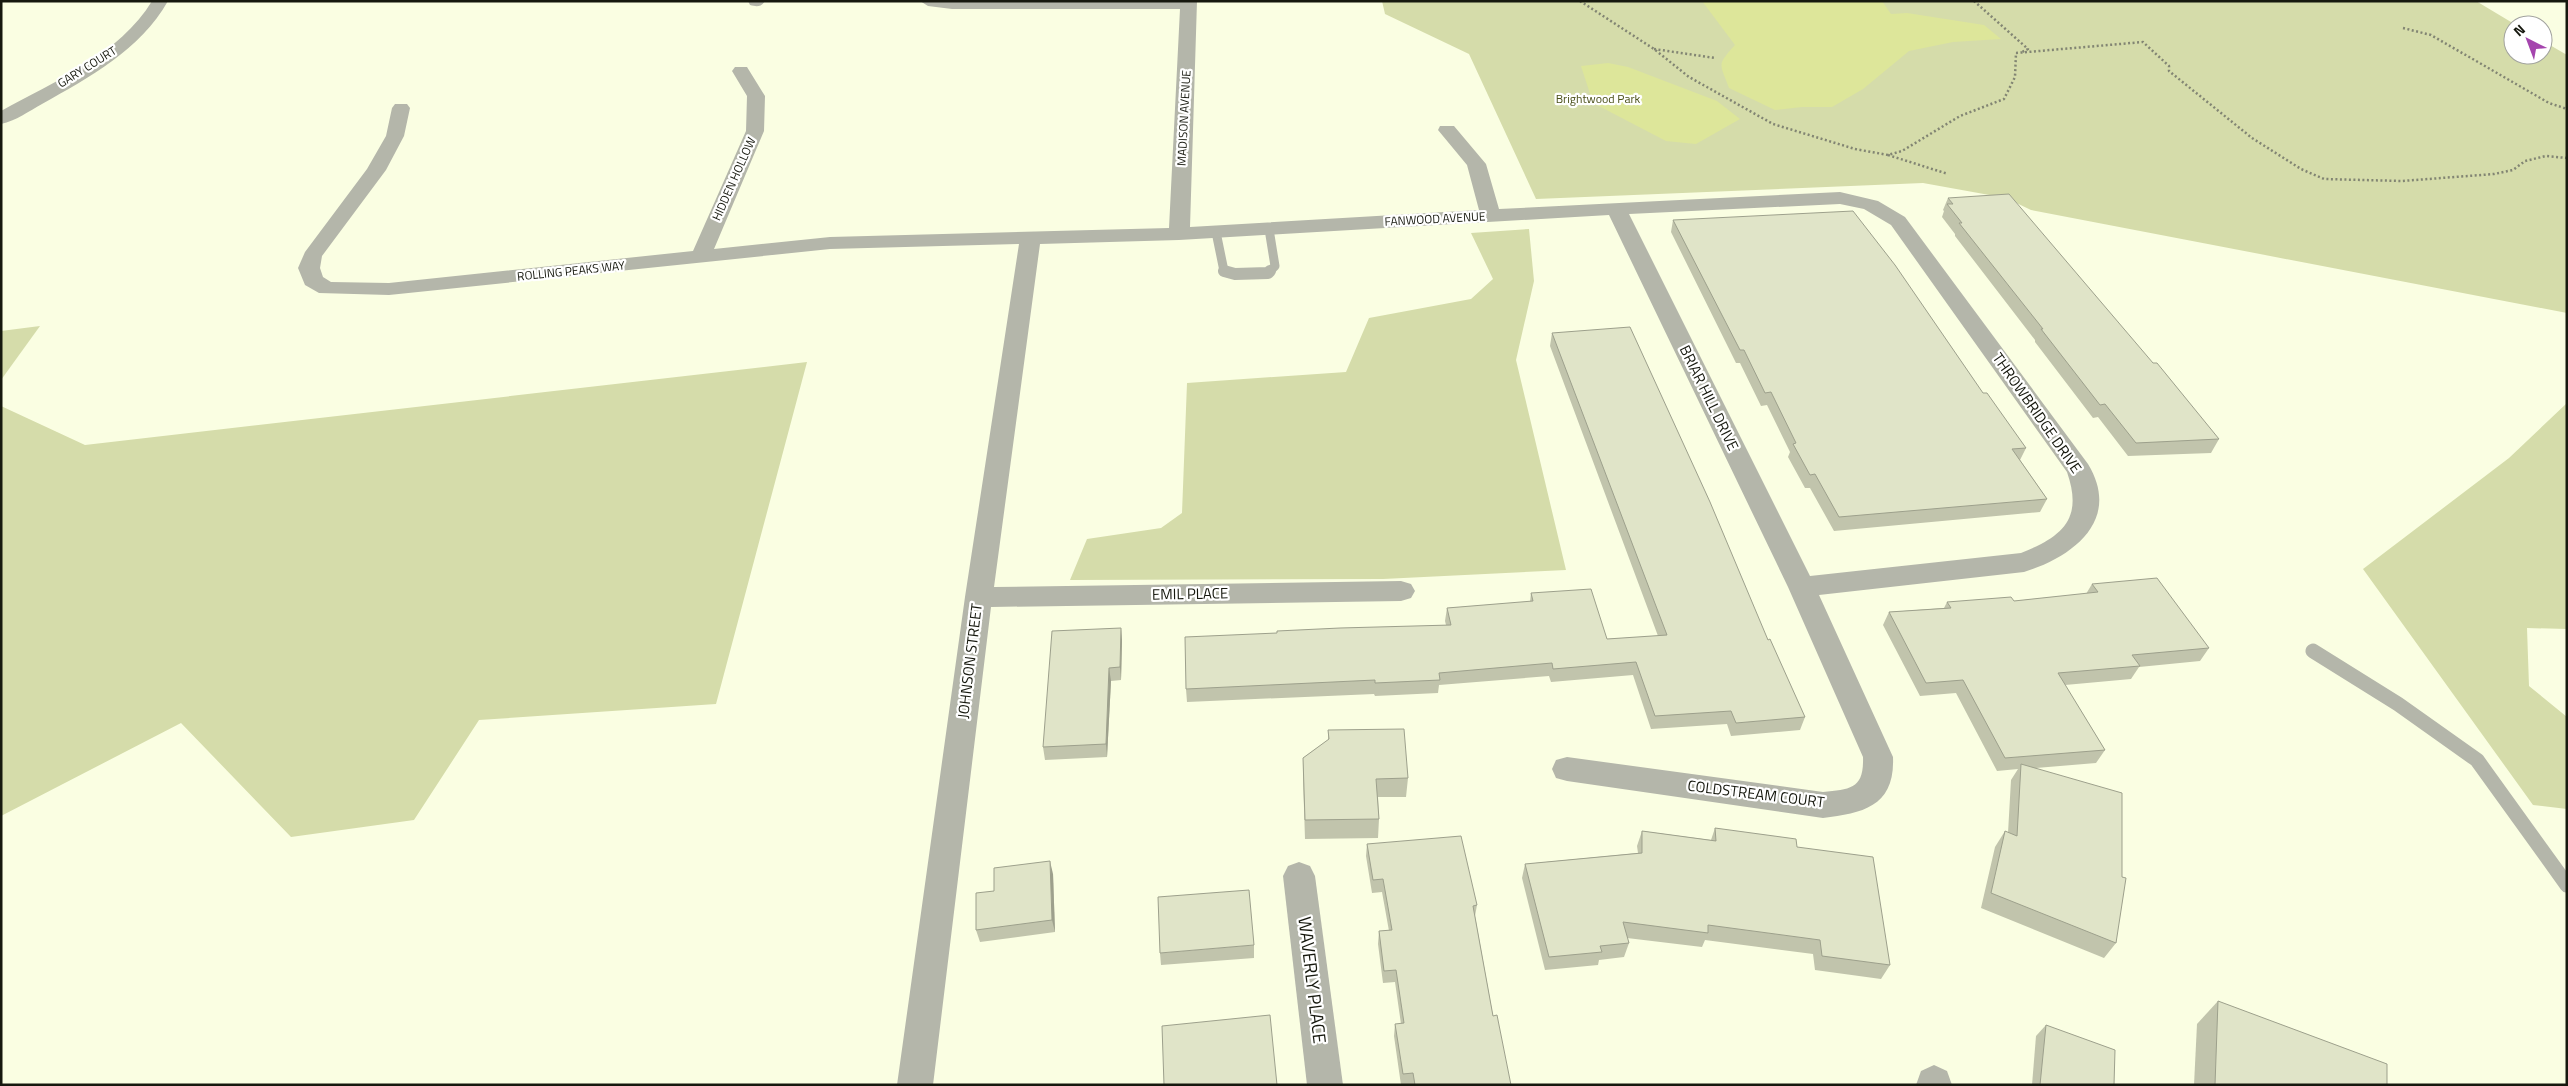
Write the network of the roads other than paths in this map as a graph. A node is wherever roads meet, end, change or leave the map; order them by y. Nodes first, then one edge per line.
1 (160, 1) edge
2 (928, 1) edge
3 (1189, 2) edge
4 (742, 71) dead end
5 (401, 108) dead end
6 (1, 119) edge
7 (1447, 130) dead end
8 (1840, 198) joint
9 (1616, 209) junction
10 (1490, 215) junction
11 (1270, 229) junction
12 (1216, 232) junction
13 (1179, 234) junction
14 (1030, 238) junction
15 (700, 258) junction
16 (1802, 587) junction
17 (1401, 591) dead end
18 (979, 597) junction
19 (2313, 652) dead end
20 (1567, 769) dead end
21 (1299, 876) dead end
22 (2567, 885) edge
23 (915, 1085) edge
24 (1325, 1085) edge

1 - 6 street, GARY COURT
2 - 3 street
3 - 13 street, MADISON AVENUE
4 - 15 street, HIDDEN HOLLOW
5 - 15 street, ROLLING PEAKS WAY
7 - 10 street
8 - 9 street, FANWOOD AVENUE
8 - 16 street, THROWBRIDGE DRIVE
9 - 10 street, FANWOOD AVENUE
9 - 16 street, BRIAR HILL DRIVE
10 - 11 street, FANWOOD AVENUE
11 - 12 street, FANWOOD AVENUE
11 - 12 lane
12 - 13 street, FANWOOD AVENUE
13 - 14 street, FANWOOD AVENUE
14 - 15 street, ROLLING PEAKS WAY
14 - 18 street, JOHNSON STREET
16 - 20 street, COLDSTREAM COURT
17 - 18 street, EMIL PLACE
18 - 23 street, JOHNSON STREET
19 - 22 lane
21 - 24 street, WAVERLY PLACE

